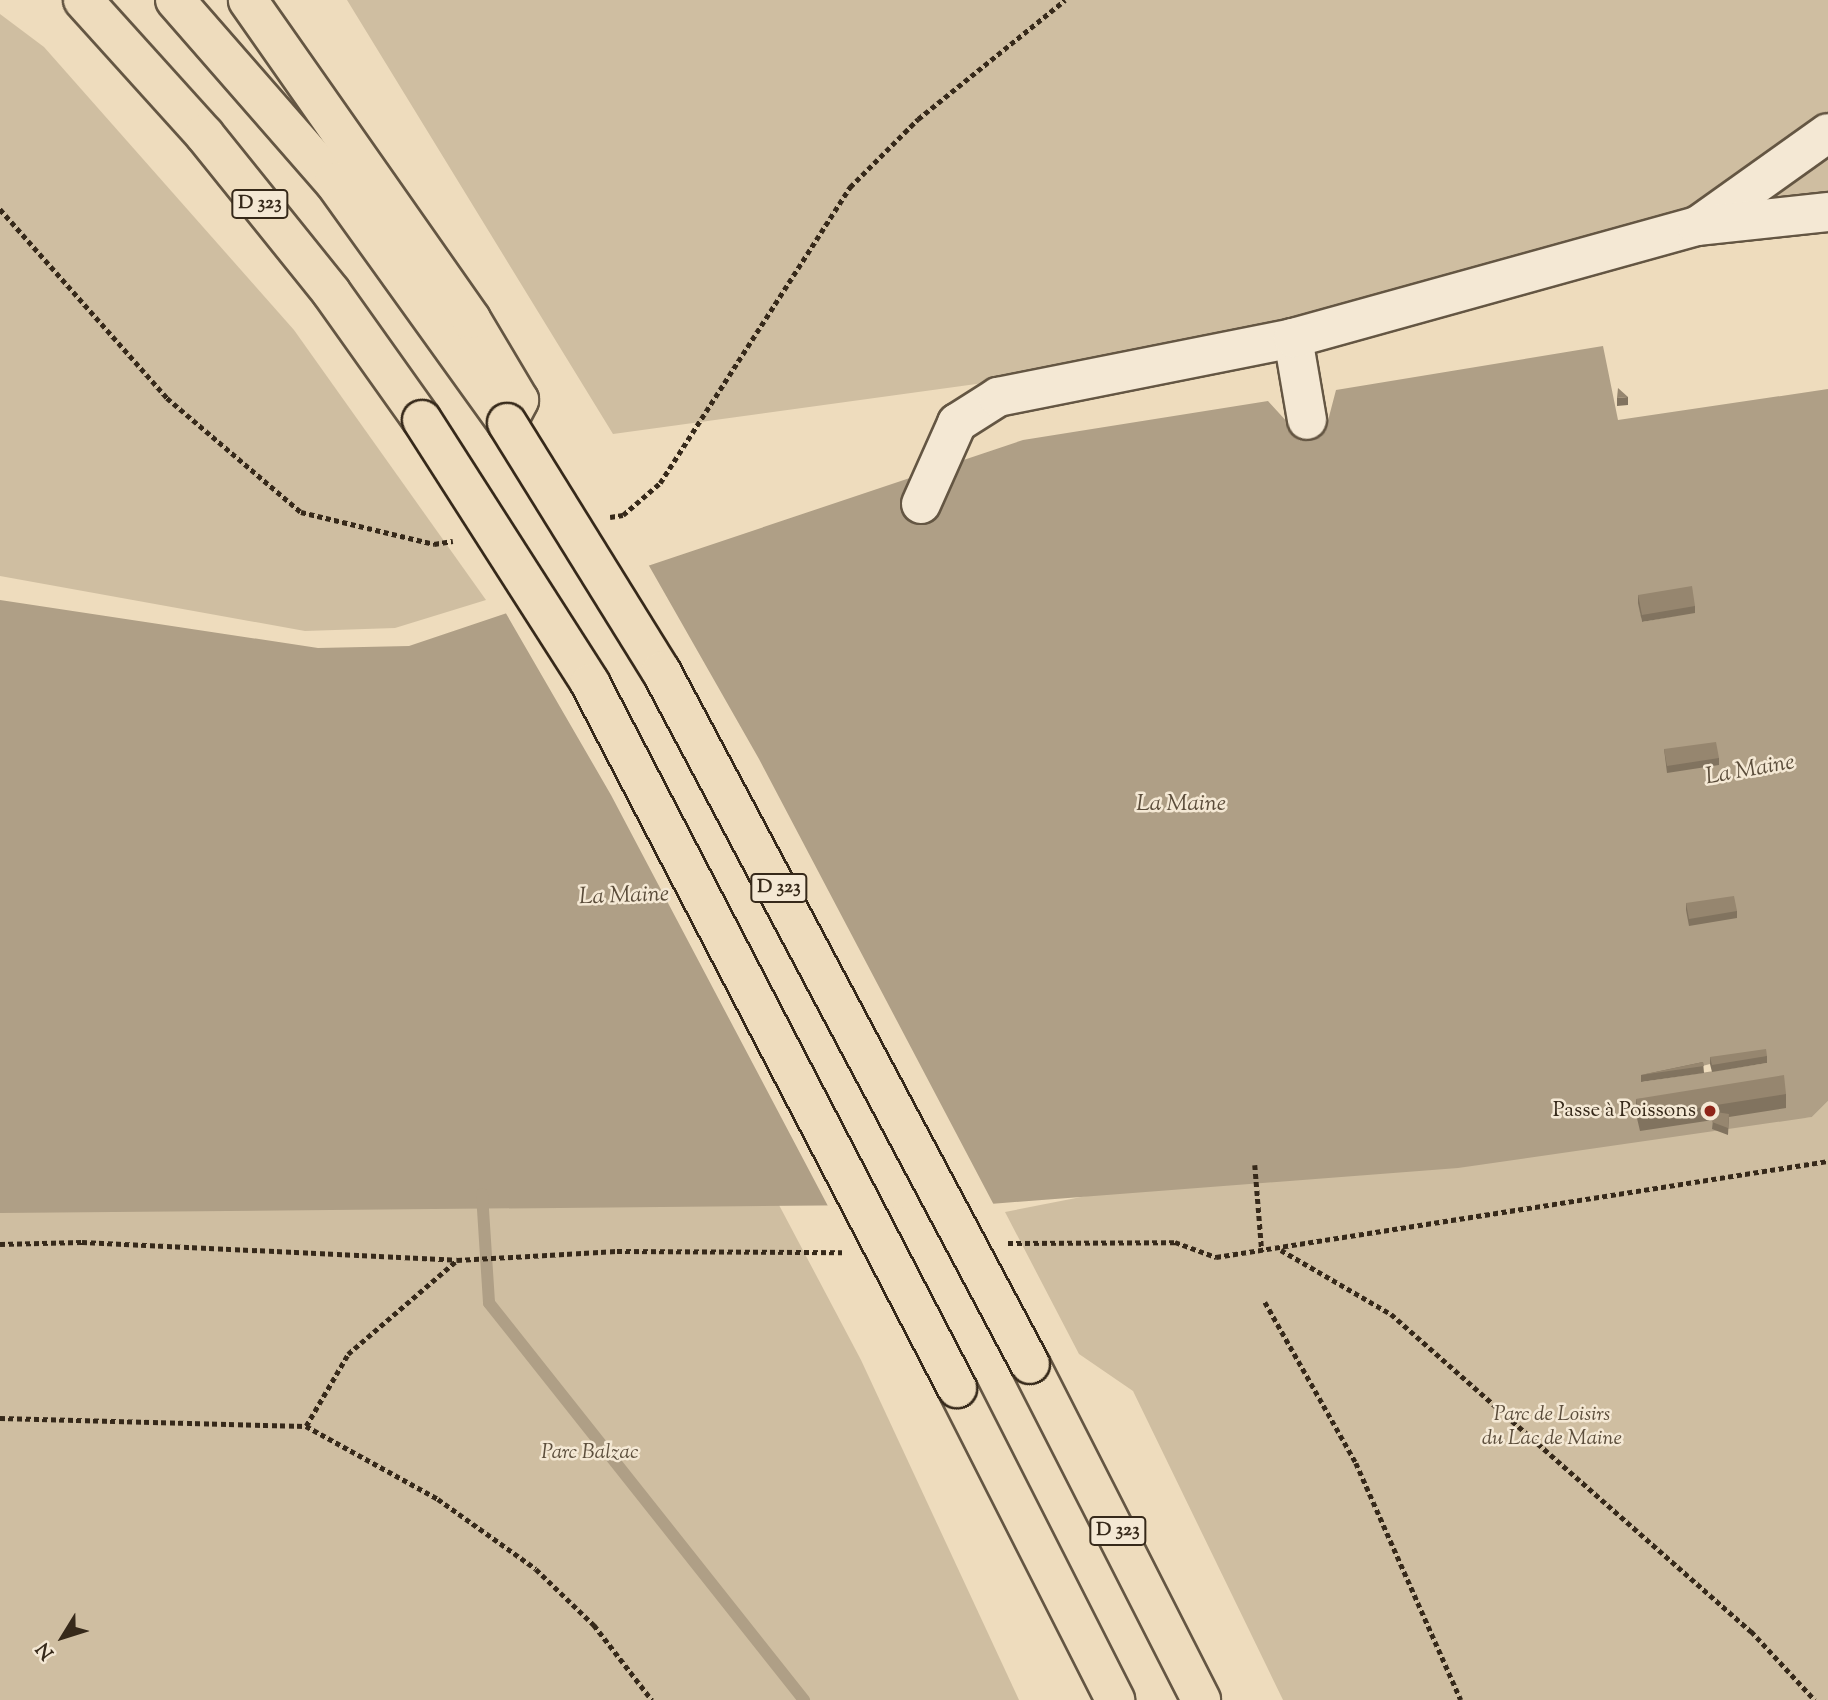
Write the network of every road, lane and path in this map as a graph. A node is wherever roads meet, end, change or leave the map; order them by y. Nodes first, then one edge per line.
1 (83, 0) edge
2 (174, 0) edge
3 (247, 0) edge
4 (1065, 0) edge
5 (1828, 134) edge
6 (0, 209) edge
7 (1828, 212) edge
8 (1697, 226) junction
9 (1293, 338) junction
10 (1307, 421) dead end
11 (507, 423) junction
12 (921, 504) dead end
13 (596, 519) dead end
14 (461, 540) dead end
15 (1828, 1161) edge
16 (1255, 1165) dead end
17 (1030, 1242) dead end
18 (0, 1244) edge
19 (1280, 1250) junction
20 (1262, 1252) junction
21 (825, 1253) dead end
22 (457, 1261) junction
23 (1265, 1302) dead end
24 (0, 1418) edge
25 (306, 1426) junction
26 (652, 1700) edge
27 (1115, 1700) edge
28 (1201, 1700) edge
29 (1461, 1700) edge
30 (1815, 1700) edge

1 - 27 highway, D 323, bridge
2 - 11 highway, D 323
3 - 11 highway
4 - 13 path
5 - 8 lane
6 - 14 path
7 - 8 lane
8 - 9 lane
9 - 10 lane
9 - 12 lane
11 - 28 highway, D 323, bridge
15 - 19 path
16 - 20 path
17 - 20 path
18 - 22 path
19 - 20 path
19 - 30 path
21 - 22 path
22 - 25 path
23 - 29 path
24 - 25 path
25 - 26 path

